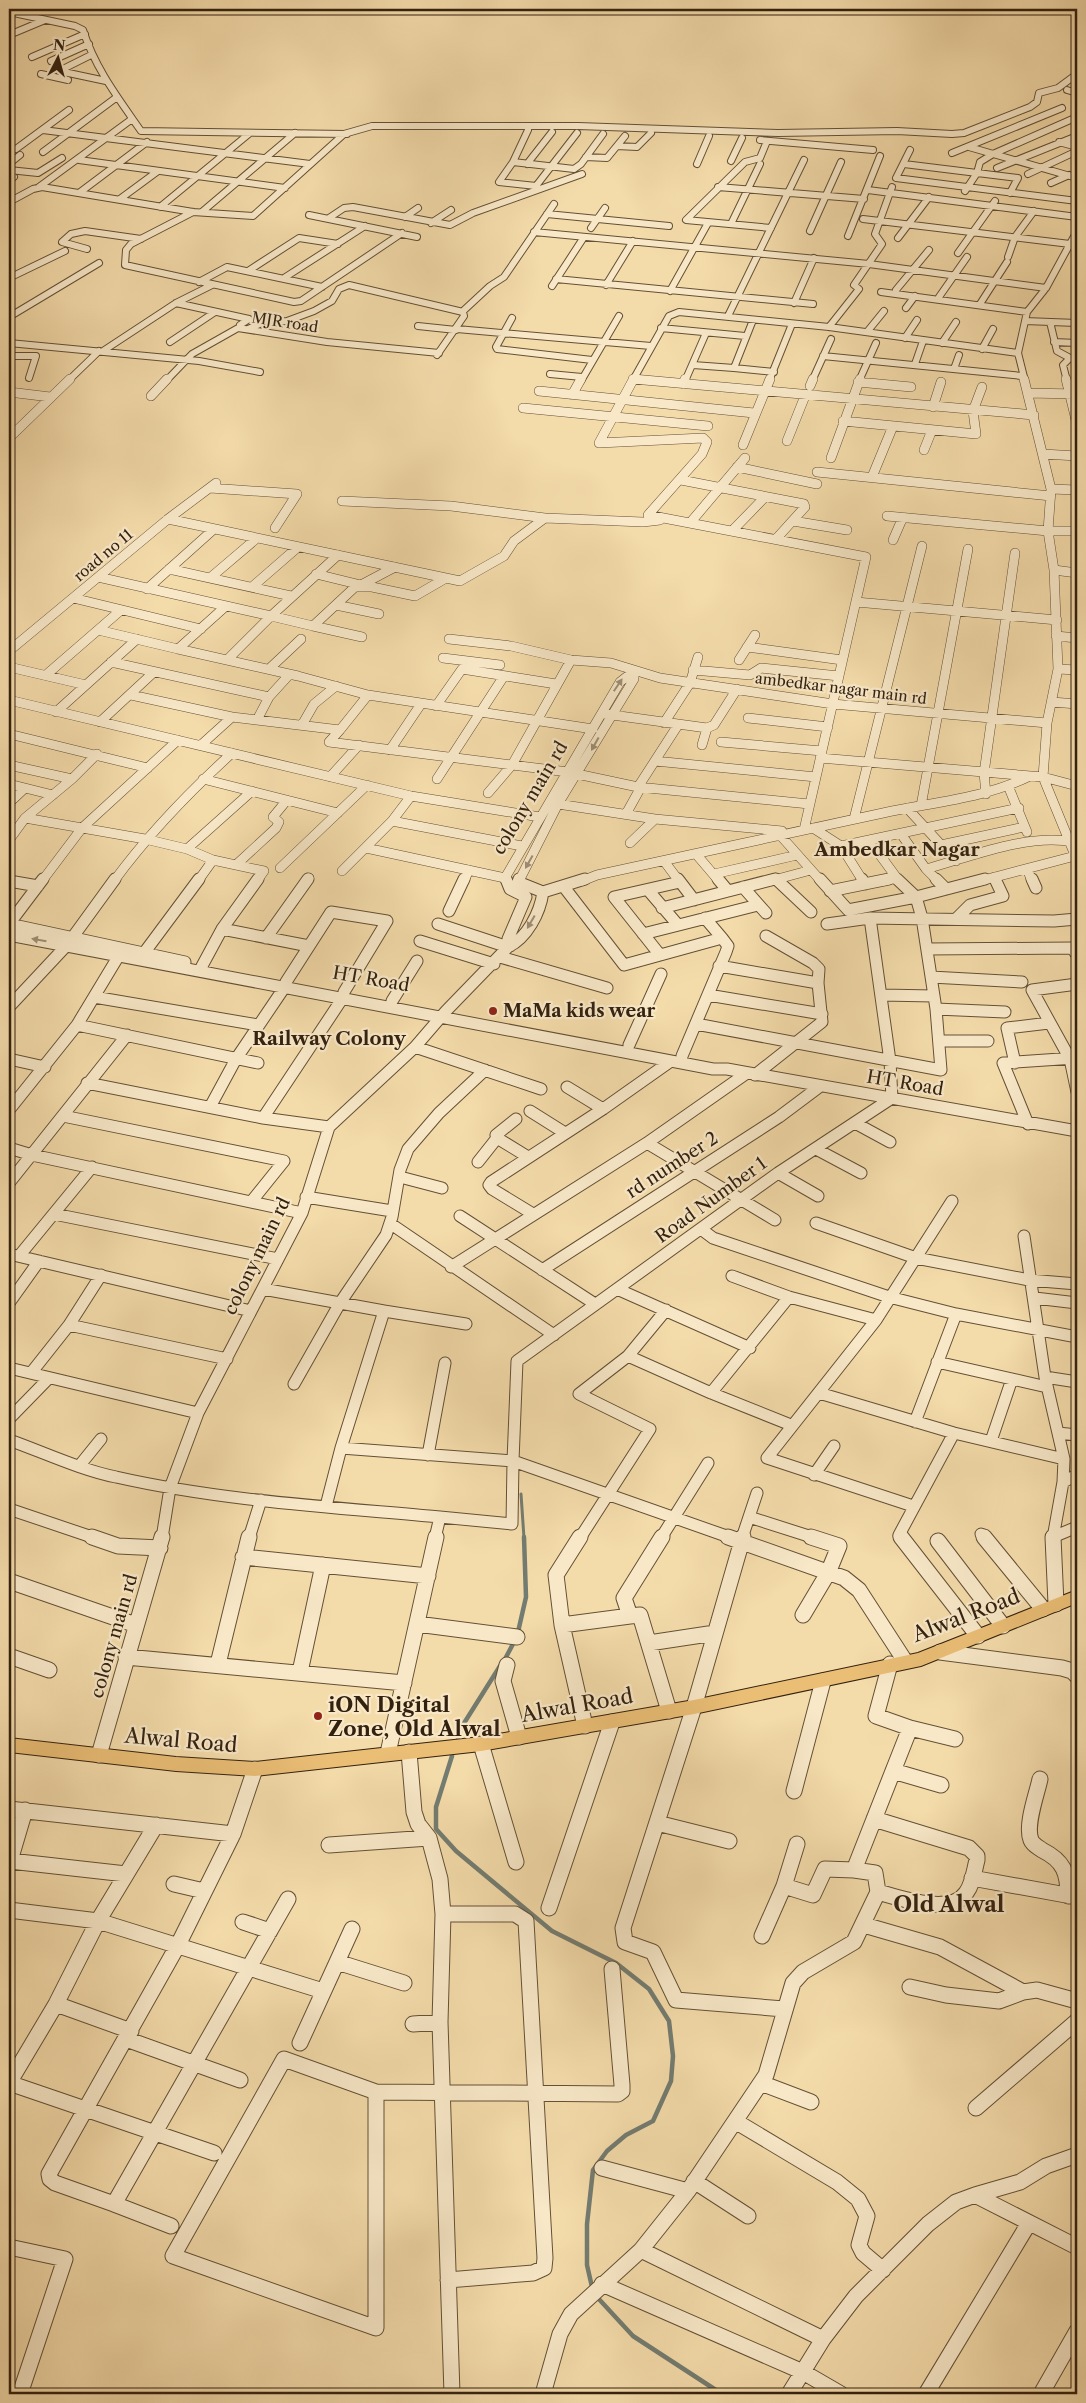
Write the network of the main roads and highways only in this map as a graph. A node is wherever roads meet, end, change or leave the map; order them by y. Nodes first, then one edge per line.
1 (1077, 1596) edge
2 (9, 1745) edge

1 - 2 main road, Alwal Road

